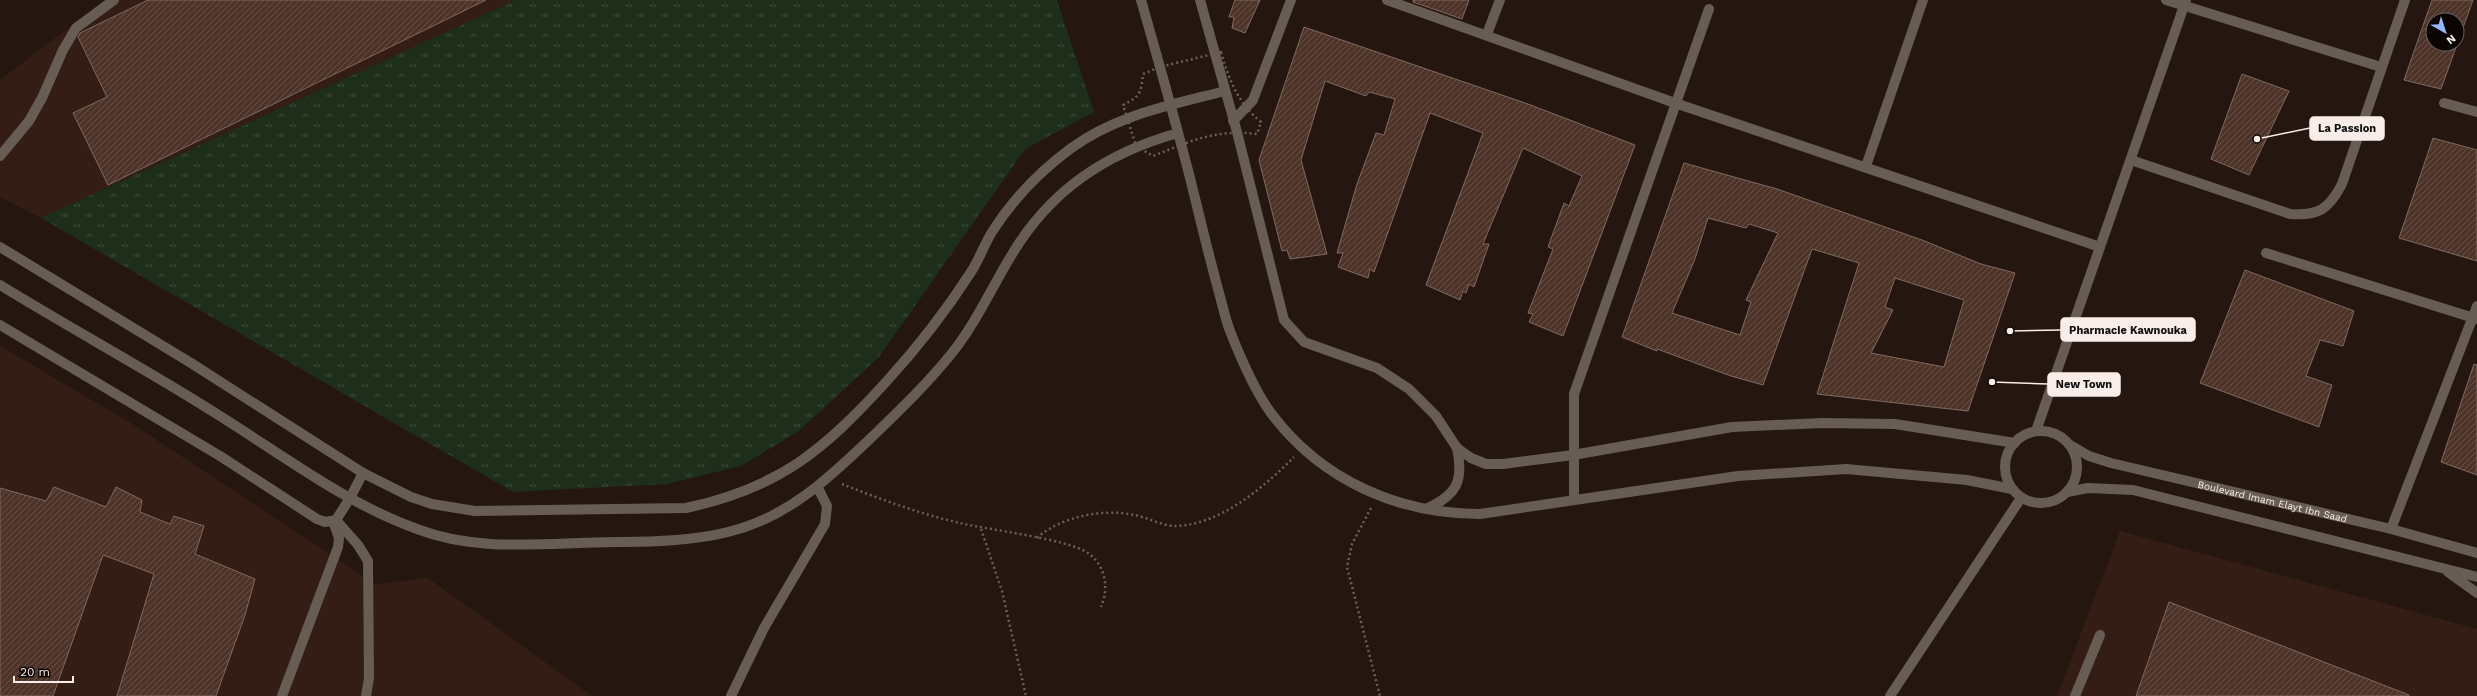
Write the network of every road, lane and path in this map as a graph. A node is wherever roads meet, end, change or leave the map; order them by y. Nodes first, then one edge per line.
1 (114, 0) edge
2 (1140, 0) edge
3 (1200, 0) edge
4 (1291, 0) edge
5 (1387, 0) edge
6 (1500, 0) edge
7 (1923, 0) edge
8 (2166, 0) edge
9 (2405, 0) edge
10 (2185, 3) edge
11 (1709, 9) dead end
12 (1487, 34) junction
13 (2381, 67) junction
14 (1225, 91) junction
15 (1676, 103) junction
16 (2444, 103) dead end
17 (1170, 105) junction
18 (2477, 112) edge
19 (1233, 121) junction
20 (1178, 133) junction
21 (0, 156) edge
22 (2131, 160) junction
23 (1866, 166) junction
24 (0, 247) edge
25 (2100, 247) junction
26 (2266, 253) dead end
27 (0, 285) edge
28 (2477, 306) edge
29 (2474, 318) edge
30 (0, 325) edge
31 (2036, 431) junction
32 (2014, 443) junction
33 (2070, 445) junction
34 (1457, 448) junction
35 (1302, 449) junction
36 (1573, 455) junction
37 (363, 473) junction
38 (828, 478) junction
39 (818, 488) junction
40 (2012, 489) junction
41 (2067, 492) junction
42 (1378, 495) junction
43 (350, 498) junction
44 (2021, 498) junction
45 (1574, 500) junction
46 (1426, 509) junction
47 (334, 520) junction
48 (981, 528) junction
49 (2391, 529) junction
50 (1037, 538) junction
51 (2477, 553) edge
52 (2445, 569) junction
53 (2477, 577) edge
54 (2477, 593) edge
55 (1101, 607) dead end
56 (2100, 635) dead end
57 (282, 696) edge
58 (366, 696) edge
59 (731, 696) edge
60 (1026, 696) edge
61 (1380, 696) edge
62 (1890, 696) edge
63 (2075, 696) edge

1 - 21 street
2 - 17 street
3 - 14 street
4 - 19 street
5 - 12 street
6 - 12 street
7 - 23 street
8 - 10 street
9 - 13 street
10 - 13 street
10 - 22 street
11 - 15 street
12 - 15 street
13 - 22 street
14 - 17 street
14 - 19 street
15 - 23 street
15 - 36 street
16 - 18 street
17 - 20 street
17 - 37 street
19 - 34 street
20 - 35 street
20 - 38 street
22 - 25 street
23 - 25 street
24 - 37 street
25 - 31 street
26 - 29 street
27 - 43 street
28 - 29 street
29 - 49 street
30 - 47 street
31 - 32 street
31 - 33 street
32 - 36 street
32 - 40 street
33 - 41 street
33 - 49 street, Boulevard Imam Elayt Ibn Saad
34 - 36 street
34 - 46 street
35 - 42 street
35 - 50 path
36 - 45 street
37 - 43 street
38 - 39 street
38 - 48 path
39 - 43 street
39 - 59 street
40 - 44 street
40 - 45 street
41 - 44 street
41 - 52 street
42 - 46 street
42 - 61 path
43 - 47 street
44 - 62 street
45 - 46 street
47 - 57 street
47 - 58 street
48 - 50 path
48 - 60 path
49 - 51 street, Boulevard Imam Elayt Ibn Saad
50 - 55 path
52 - 53 street
52 - 54 street
56 - 63 street

